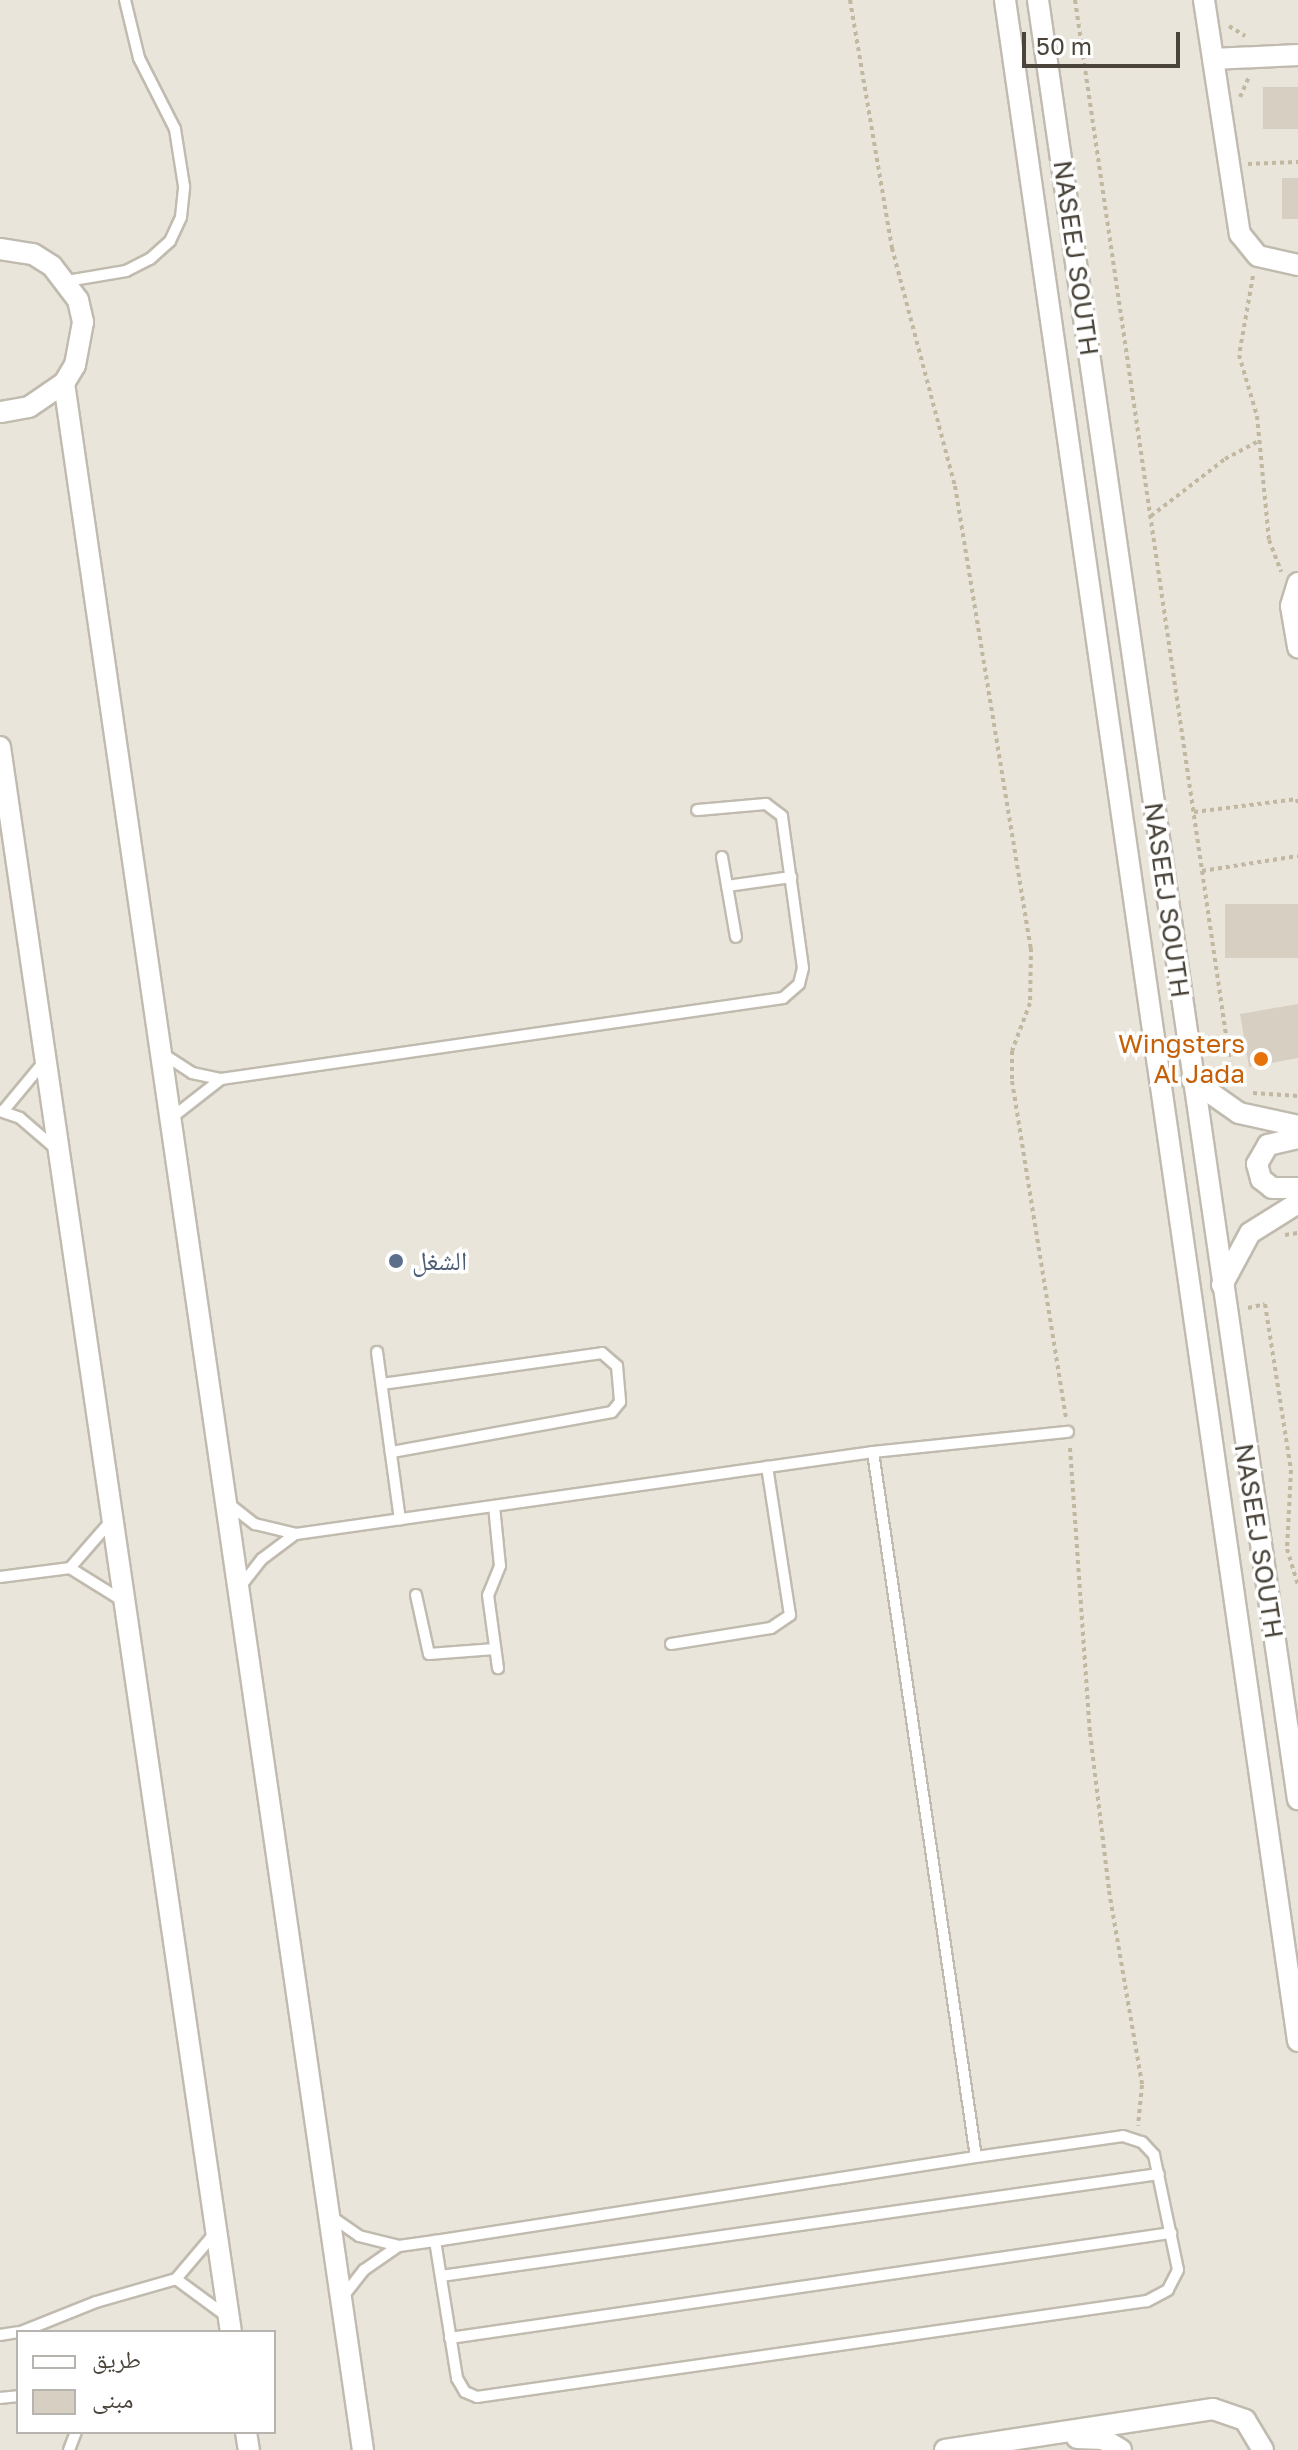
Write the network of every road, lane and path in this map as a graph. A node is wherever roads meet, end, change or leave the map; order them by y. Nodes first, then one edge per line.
1 (125, 0) edge
2 (850, 0) edge
3 (1005, 0) edge
4 (1038, 0) edge
5 (1075, 0) edge
6 (1204, 0) edge
7 (1228, 21) dead end
8 (1298, 55) edge
9 (1249, 57) junction
10 (1213, 59) junction
11 (1241, 104) dead end
12 (1246, 149) dead end
13 (1298, 162) edge
14 (1248, 164) junction
15 (1250, 178) dead end
16 (0, 249) edge
17 (1258, 256) junction
18 (1298, 265) edge
19 (67, 281) junction
20 (64, 383) junction
21 (0, 412) edge
22 (1257, 442) junction
23 (1150, 516) junction
24 (1297, 586) edge
25 (1298, 647) edge
26 (0, 747) edge
27 (1298, 804) edge
28 (697, 810) dead end
29 (1194, 812) junction
30 (1298, 856) edge
31 (722, 857) dead end
32 (1202, 871) junction
33 (791, 877) junction
34 (727, 886) junction
35 (736, 937) dead end
36 (156, 1047) junction
37 (45, 1058) junction
38 (221, 1079) junction
39 (1192, 1080) junction
40 (1234, 1089) dead end
41 (1245, 1091) dead end
42 (1298, 1096) edge
43 (2, 1111) edge
44 (168, 1122) junction
45 (1298, 1126) edge
46 (1298, 1138) edge
47 (59, 1153) junction
48 (1298, 1188) edge
49 (1298, 1203) edge
50 (1298, 1233) edge
51 (1270, 1238) dead end
52 (1221, 1288) junction
53 (1241, 1301) dead end
54 (377, 1352) dead end
55 (382, 1384) junction
56 (1068, 1432) junction
57 (391, 1452) junction
58 (873, 1452) junction
59 (767, 1467) junction
60 (223, 1496) junction
61 (494, 1506) junction
62 (112, 1517) junction
63 (400, 1519) junction
64 (296, 1534) junction
65 (70, 1568) junction
66 (0, 1577) edge
67 (1298, 1584) edge
68 (237, 1593) junction
69 (416, 1595) dead end
70 (125, 1603) junction
71 (671, 1644) dead end
72 (495, 1649) junction
73 (498, 1668) dead end
74 (1297, 1787) edge
75 (1298, 2041) edge
76 (1133, 2137) junction
77 (976, 2157) junction
78 (1159, 2174) junction
79 (325, 2210) junction
80 (217, 2229) junction
81 (1171, 2233) junction
82 (435, 2241) junction
83 (399, 2246) junction
84 (441, 2276) junction
85 (176, 2279) junction
86 (338, 2305) junction
87 (62, 2319) junction
88 (230, 2326) edge
89 (26, 2330) edge
90 (64, 2330) edge
91 (450, 2338) junction
92 (1030, 2437) junction
93 (363, 2450) edge
94 (945, 2450) edge
95 (1121, 2450) edge
96 (1263, 2450) edge

1 - 19 lane
2 - 56 path
3 - 75 street
4 - 39 street, NASEEJ SOUTH
5 - 23 path
6 - 10 street
7 - 9 path
8 - 9 street
9 - 10 street
9 - 11 path
10 - 17 street
12 - 14 path
13 - 14 path
14 - 15 path
16 - 19 street
17 - 18 street
17 - 22 path
19 - 20 street
20 - 21 street
20 - 36 street
22 - 23 path
22 - 24 path
23 - 29 path
24 - 25 street
26 - 37 street
27 - 29 path
28 - 33 lane
29 - 32 path
30 - 32 path
31 - 34 lane
32 - 40 path
33 - 34 lane
33 - 38 lane
34 - 35 lane
36 - 38 lane
36 - 44 street
37 - 43 lane
37 - 47 street
38 - 44 lane
39 - 45 street
39 - 52 street, NASEEJ SOUTH
41 - 42 path
43 - 47 lane
44 - 60 street
46 - 48 street
47 - 62 street
49 - 52 street
50 - 51 path
52 - 74 street, NASEEJ SOUTH
53 - 67 path
54 - 55 lane
55 - 57 lane
55 - 57 lane
56 - 58 lane
56 - 76 path
57 - 63 lane
58 - 59 lane
58 - 77 lane
59 - 61 lane
59 - 71 lane
60 - 64 lane
60 - 68 street
61 - 63 lane
61 - 72 lane
62 - 65 lane
62 - 70 street
63 - 64 lane
64 - 68 lane
65 - 66 lane
65 - 70 lane
68 - 79 street
69 - 72 lane
70 - 80 street
72 - 73 lane
76 - 77 lane
76 - 78 lane
77 - 82 lane
78 - 81 lane
78 - 84 lane
79 - 83 lane
79 - 86 street
80 - 85 lane
80 - 88 street
81 - 91 lane
81 - 91 lane
82 - 83 lane
82 - 84 lane
83 - 86 lane
84 - 91 lane
85 - 87 lane
85 - 88 lane
86 - 93 street
87 - 89 lane
87 - 90 lane
92 - 94 street
92 - 95 street
92 - 96 street

